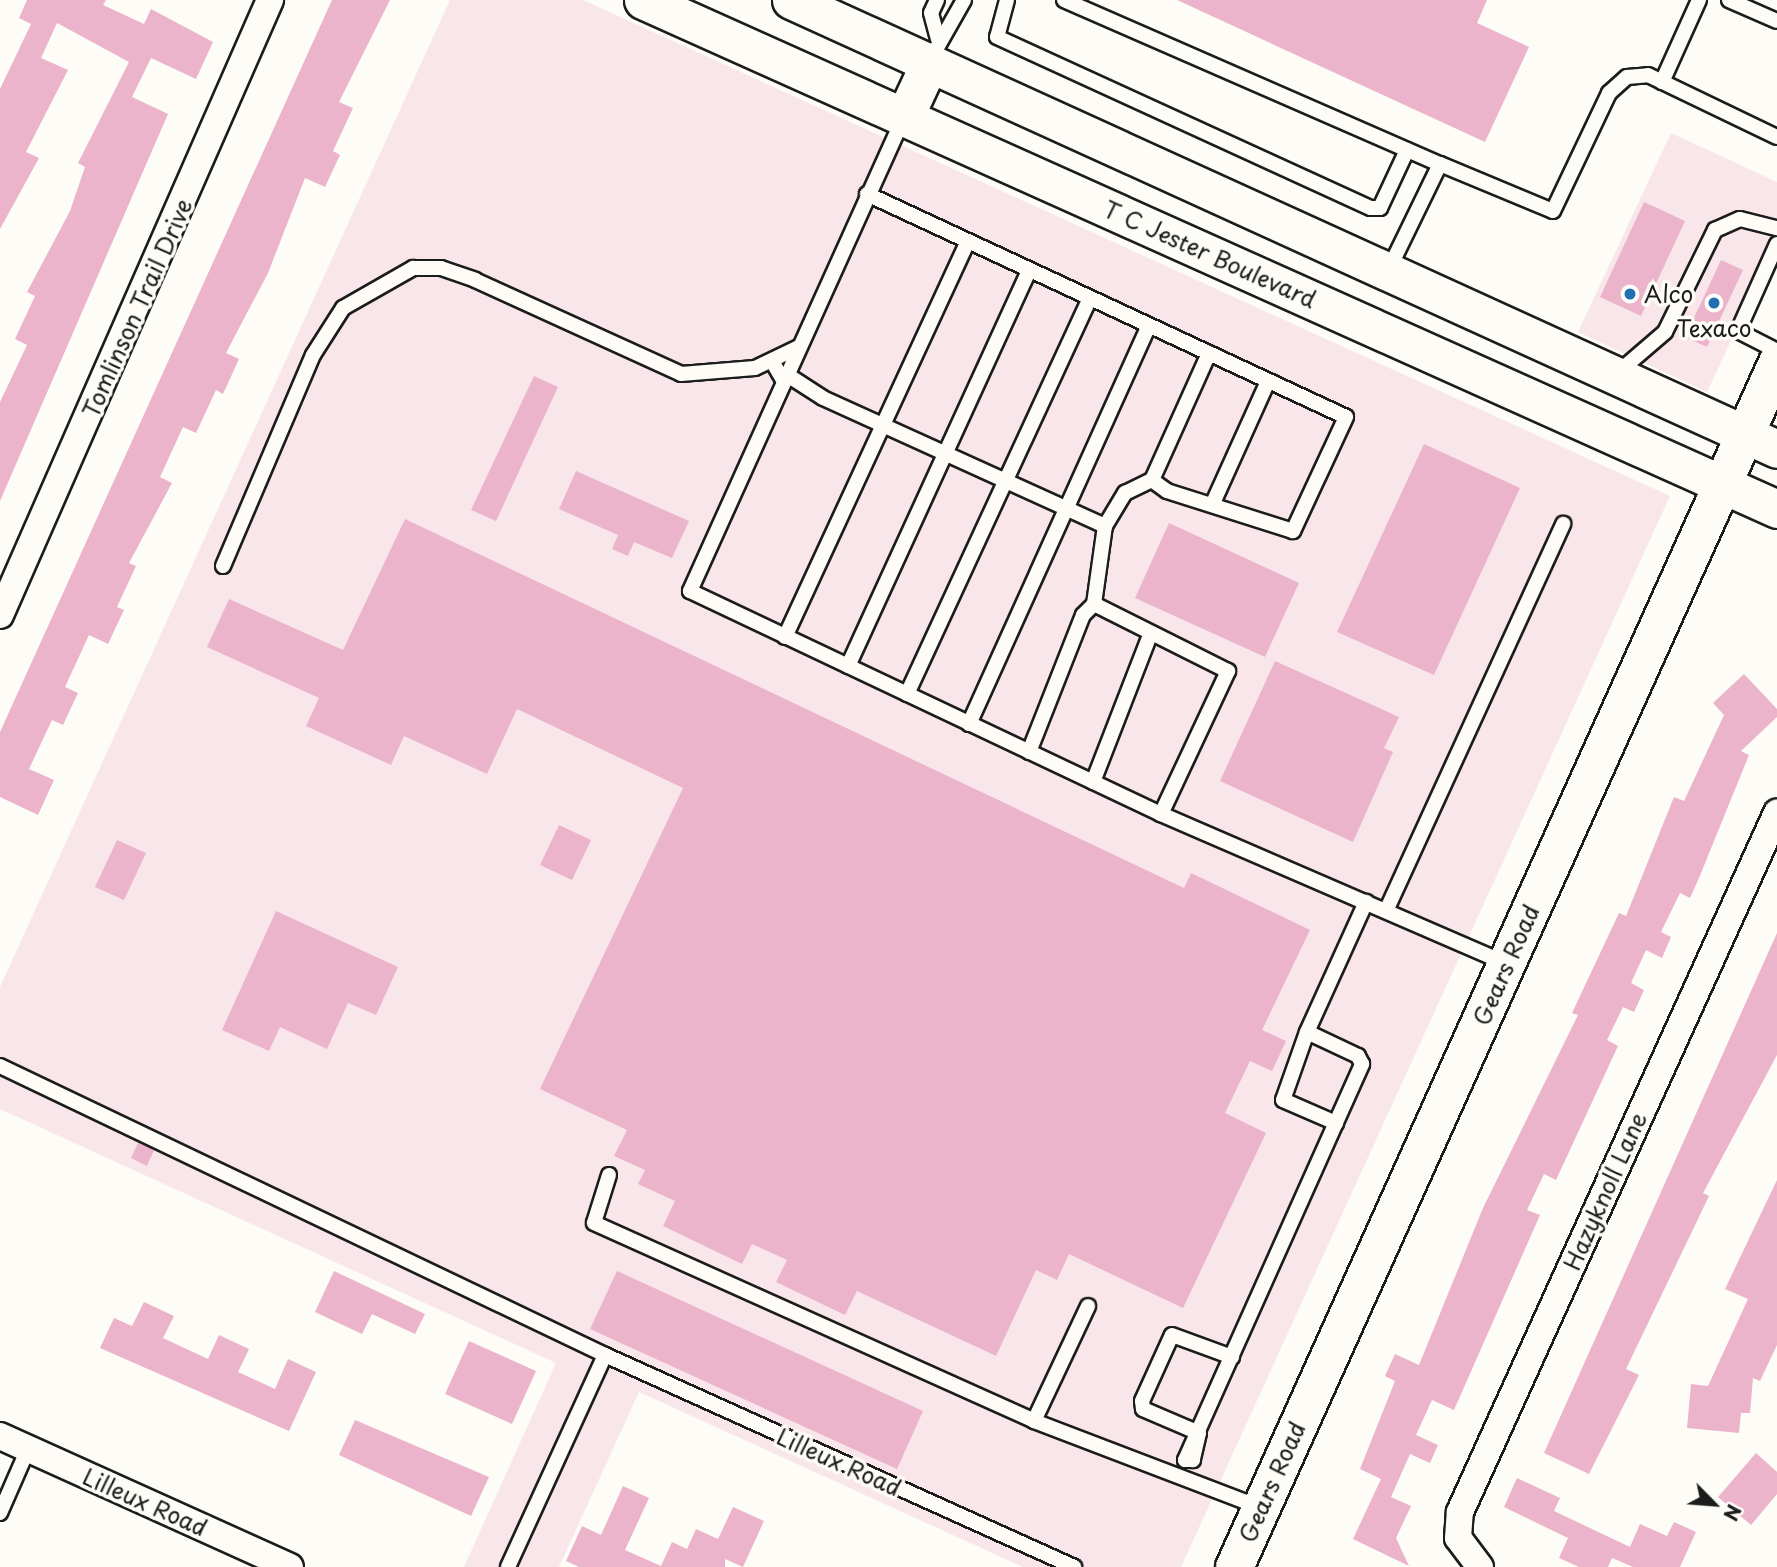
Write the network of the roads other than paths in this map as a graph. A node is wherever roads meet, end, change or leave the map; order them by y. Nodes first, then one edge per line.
1 (643, 0) edge
2 (791, 0) edge
3 (937, 0) edge
4 (964, 0) edge
5 (1007, 0) edge
6 (1063, 0) edge
7 (1699, 0) edge
8 (1729, 0) edge
9 (266, 1) edge
10 (1777, 21) edge
11 (934, 50) junction
12 (1662, 82) junction
13 (904, 118) junction
14 (1777, 137) edge
15 (1407, 150) junction
16 (1440, 164) junction
17 (867, 194) junction
18 (1777, 228) edge
19 (968, 241) junction
20 (1777, 244) edge
21 (1029, 270) junction
22 (1388, 272) junction
23 (1090, 298) junction
24 (1365, 323) junction
25 (1149, 326) junction
26 (799, 347) junction
27 (1777, 351) edge
28 (1209, 353) junction
29 (772, 361) junction
30 (1777, 362) edge
31 (1615, 375) junction
32 (1268, 381) junction
33 (784, 382) junction
34 (882, 425) junction
35 (1744, 434) junction
36 (1777, 449) edge
37 (943, 454) junction
38 (1152, 480) junction
39 (1004, 482) junction
40 (1722, 482) junction
41 (1213, 503) junction
42 (1064, 508) junction
43 (1777, 509) edge
44 (1563, 524) dead end
45 (1105, 526) junction
46 (223, 566) dead end
47 (1094, 604) junction
48 (0, 615) edge
49 (1150, 635) junction
50 (785, 637) junction
51 (848, 666) junction
52 (907, 694) junction
53 (969, 724) junction
54 (1029, 752) junction
55 (1093, 782) junction
56 (1777, 813) edge
57 (1161, 814) junction
58 (1366, 902) junction
59 (1386, 911) junction
60 (1507, 964) junction
61 (1307, 1032) junction
62 (0, 1066) edge
63 (1336, 1123) junction
64 (609, 1175) dead end
65 (1088, 1306) dead end
66 (605, 1355) junction
67 (1232, 1357) junction
68 (1034, 1421) junction
69 (1199, 1433) junction
70 (0, 1436) edge
71 (28, 1449) junction
72 (1177, 1479) junction
73 (1260, 1507) junction
74 (0, 1513) edge
75 (289, 1567) edge
76 (508, 1567) edge
77 (1074, 1567) edge
78 (1234, 1567) edge
79 (1480, 1567) edge

1 - 13 main road, T C Jester Boulevard
2 - 11 main road
3 - 11 lane
4 - 11 lane
5 - 15 lane
6 - 15 lane
7 - 12 lane
8 - 10 lane
9 - 48 street, Tomlinson Trail Drive
11 - 13 main road
11 - 22 main road
12 - 14 lane
12 - 16 lane
13 - 17 lane
13 - 24 main road, T C Jester Boulevard
15 - 16 lane
16 - 22 lane
17 - 19 lane
17 - 26 lane
18 - 31 lane
19 - 21 lane
19 - 34 lane
20 - 27 lane
21 - 23 lane
21 - 37 lane
22 - 24 main road
22 - 31 main road
23 - 25 lane
23 - 39 lane
24 - 40 main road, T C Jester Boulevard
25 - 28 lane
25 - 42 lane
26 - 29 lane
26 - 33 lane
28 - 32 lane
28 - 38 lane
29 - 33 lane
29 - 46 lane
30 - 35 main road, Gears Road
31 - 35 main road
32 - 41 lane
32 - 41 lane
33 - 34 lane
33 - 50 lane
34 - 37 lane
34 - 50 lane
35 - 36 main road
35 - 40 main road, Gears Road
37 - 39 lane
37 - 51 lane
38 - 41 lane
38 - 45 lane
39 - 42 lane
39 - 52 lane
40 - 43 main road, T C Jester Boulevard
40 - 60 main road, Gears Road
42 - 45 lane
42 - 53 lane
44 - 59 lane
45 - 47 lane
47 - 49 lane
47 - 54 lane
49 - 55 lane
49 - 57 lane
50 - 51 lane
51 - 52 lane
52 - 53 lane
53 - 54 lane
54 - 55 lane
55 - 57 lane
56 - 79 street, Hazyknoll Lane
57 - 58 lane
58 - 59 lane
58 - 61 lane
59 - 60 lane
60 - 73 main road, Gears Road
61 - 63 lane
61 - 63 lane
62 - 66 lane, Lilleux Road
63 - 67 lane
64 - 68 lane
65 - 68 lane
66 - 76 lane
66 - 77 lane, Lilleux Road
67 - 69 lane
67 - 69 lane
68 - 72 lane
69 - 72 lane
70 - 71 street, Lilleux Road
71 - 74 lane
71 - 75 street, Lilleux Road
72 - 73 lane
73 - 78 main road, Gears Road

